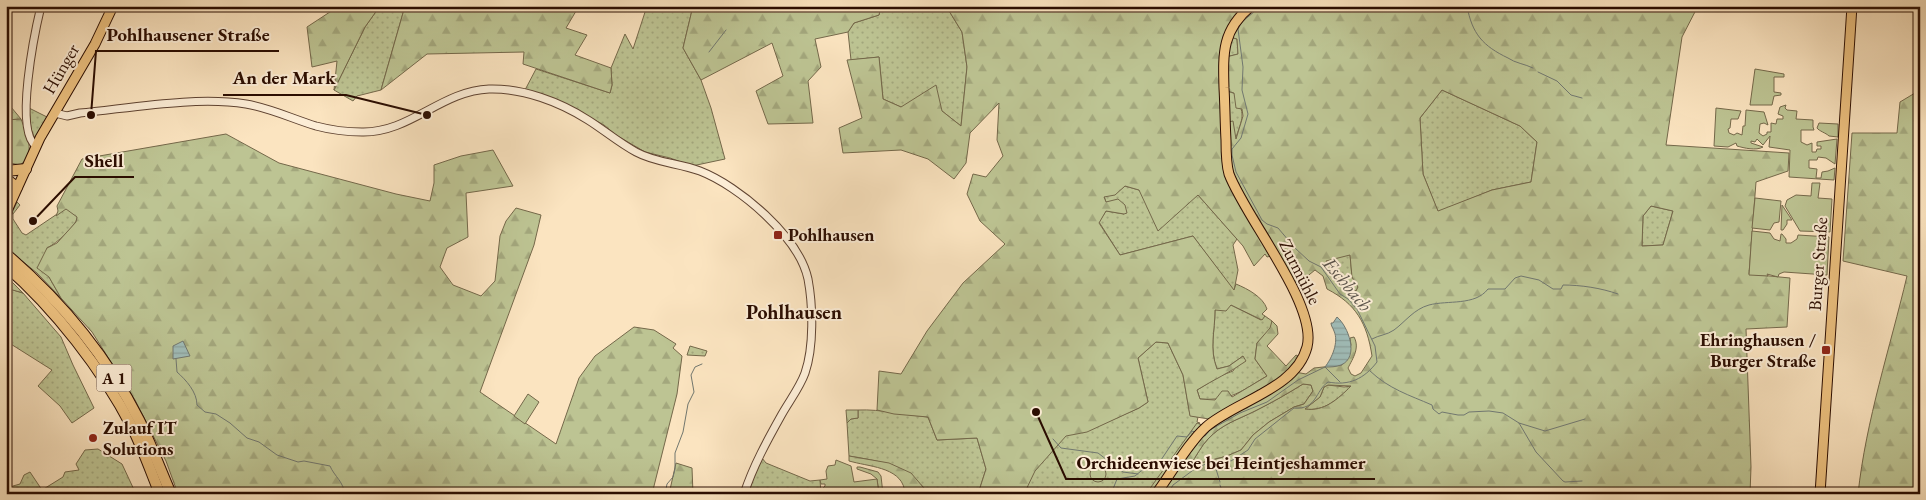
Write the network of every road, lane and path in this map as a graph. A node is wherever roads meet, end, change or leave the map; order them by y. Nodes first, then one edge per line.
1 (41, 6) edge
2 (113, 6) edge
3 (1251, 6) edge
4 (1852, 6) edge
5 (56, 110) junction
6 (36, 146) junction
7 (26, 169) junction
8 (6, 171) edge
9 (6, 179) edge
10 (13, 189) edge
11 (6, 212) edge
12 (6, 254) edge
13 (6, 266) edge
14 (160, 494) edge
15 (170, 494) edge
16 (744, 494) edge
17 (1156, 494) edge
18 (1820, 494) edge

1 - 6 street, Hünger
2 - 5 main road, Hünger
3 - 17 main road, Zurmühle
4 - 18 main road, Burger Straße
5 - 6 main road, Hünger
5 - 16 street
6 - 7 main road, Hünger
7 - 8 highway
7 - 10 main road, Hünger
9 - 10 highway
10 - 11 main road, Hünger
12 - 15 highway, A 1
13 - 14 highway, A 1

